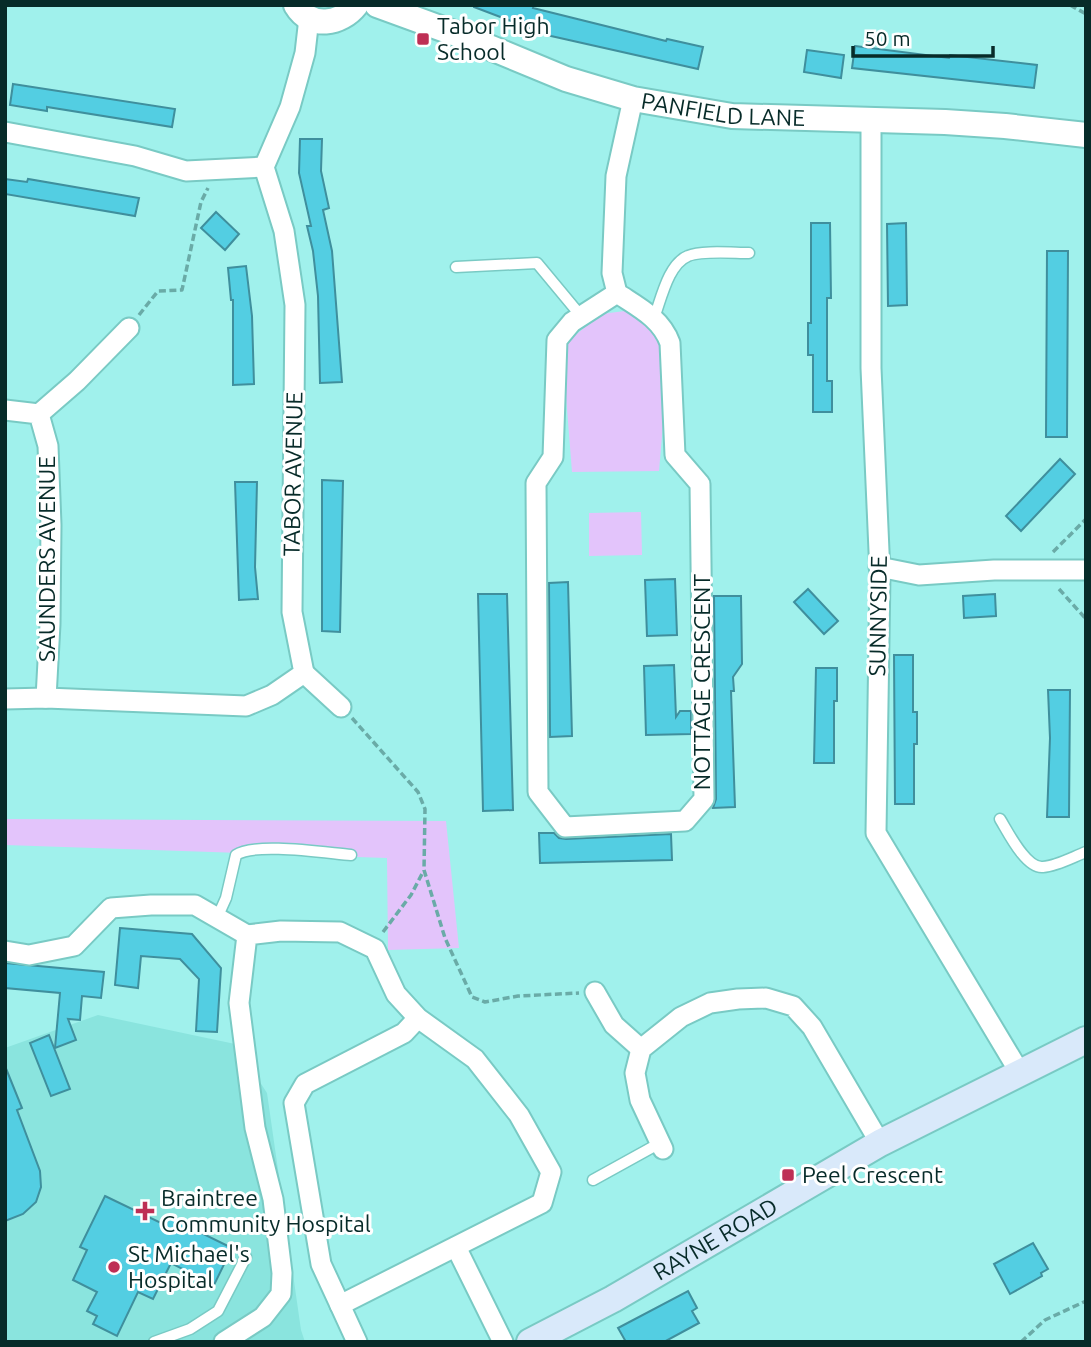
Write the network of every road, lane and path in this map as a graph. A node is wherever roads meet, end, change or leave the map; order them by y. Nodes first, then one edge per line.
1 (356, 5) edge
2 (377, 5) edge
3 (1070, 5) edge
4 (302, 12) edge
5 (1086, 14) edge
6 (633, 99) junction
7 (871, 120) junction
8 (5, 132) edge
9 (1086, 135) edge
10 (264, 167) junction
11 (216, 170) junction
12 (749, 253) dead end
13 (456, 267) dead end
14 (617, 293) junction
15 (581, 316) junction
16 (654, 318) junction
17 (129, 328) joint
18 (5, 410) edge
19 (38, 414) junction
20 (1086, 519) edge
21 (879, 567) junction
22 (1048, 570) junction
23 (1086, 570) edge
24 (1086, 619) edge
25 (304, 673) junction
26 (46, 698) junction
27 (5, 699) edge
28 (341, 707) joint
29 (1000, 819) dead end
30 (1086, 852) edge
31 (351, 855) dead end
32 (424, 870) junction
33 (217, 918) junction
34 (247, 936) junction
35 (376, 949) junction
36 (5, 951) edge
37 (595, 992) joint
38 (418, 1018) junction
39 (1086, 1040) edge
40 (641, 1049) junction
41 (1020, 1073) junction
42 (880, 1143) junction
43 (662, 1146) joint
44 (593, 1180) dead end
45 (456, 1247) junction
46 (246, 1257) dead end
47 (1086, 1301) edge
48 (340, 1305) junction
49 (154, 1342) edge
50 (223, 1342) edge
51 (358, 1342) edge
52 (503, 1342) edge
53 (530, 1342) edge
54 (1021, 1342) edge

1 - 4 street
2 - 6 street, PANFIELD LANE
3 - 5 path
4 - 10 street
6 - 7 street, PANFIELD LANE
6 - 14 street
7 - 9 street, PANFIELD LANE
7 - 21 street, SUNNYSIDE
8 - 11 street
10 - 11 street
10 - 25 street, TABOR AVENUE
11 - 17 path
12 - 16 lane
13 - 15 lane
14 - 15 street, NOTTAGE CRESCENT
14 - 16 street, NOTTAGE CRESCENT
15 - 16 street, NOTTAGE CRESCENT
17 - 19 street
18 - 19 street
19 - 26 street, SAUNDERS AVENUE
20 - 22 path
21 - 22 street
21 - 41 street, SUNNYSIDE
22 - 23 street
22 - 24 path
25 - 26 street
25 - 28 street
26 - 27 street
28 - 32 path
29 - 30 lane
31 - 33 lane
32 - 35 path
32 - 37 path
33 - 34 street
33 - 36 street
34 - 35 street
34 - 50 street
35 - 38 street
37 - 40 street
38 - 45 street
38 - 48 street
39 - 41 main road, RAYNE ROAD
40 - 42 street
40 - 43 street
41 - 42 main road, RAYNE ROAD
42 - 53 main road, RAYNE ROAD
43 - 44 lane
45 - 48 street
45 - 52 street
46 - 49 lane
47 - 54 path
48 - 51 street

